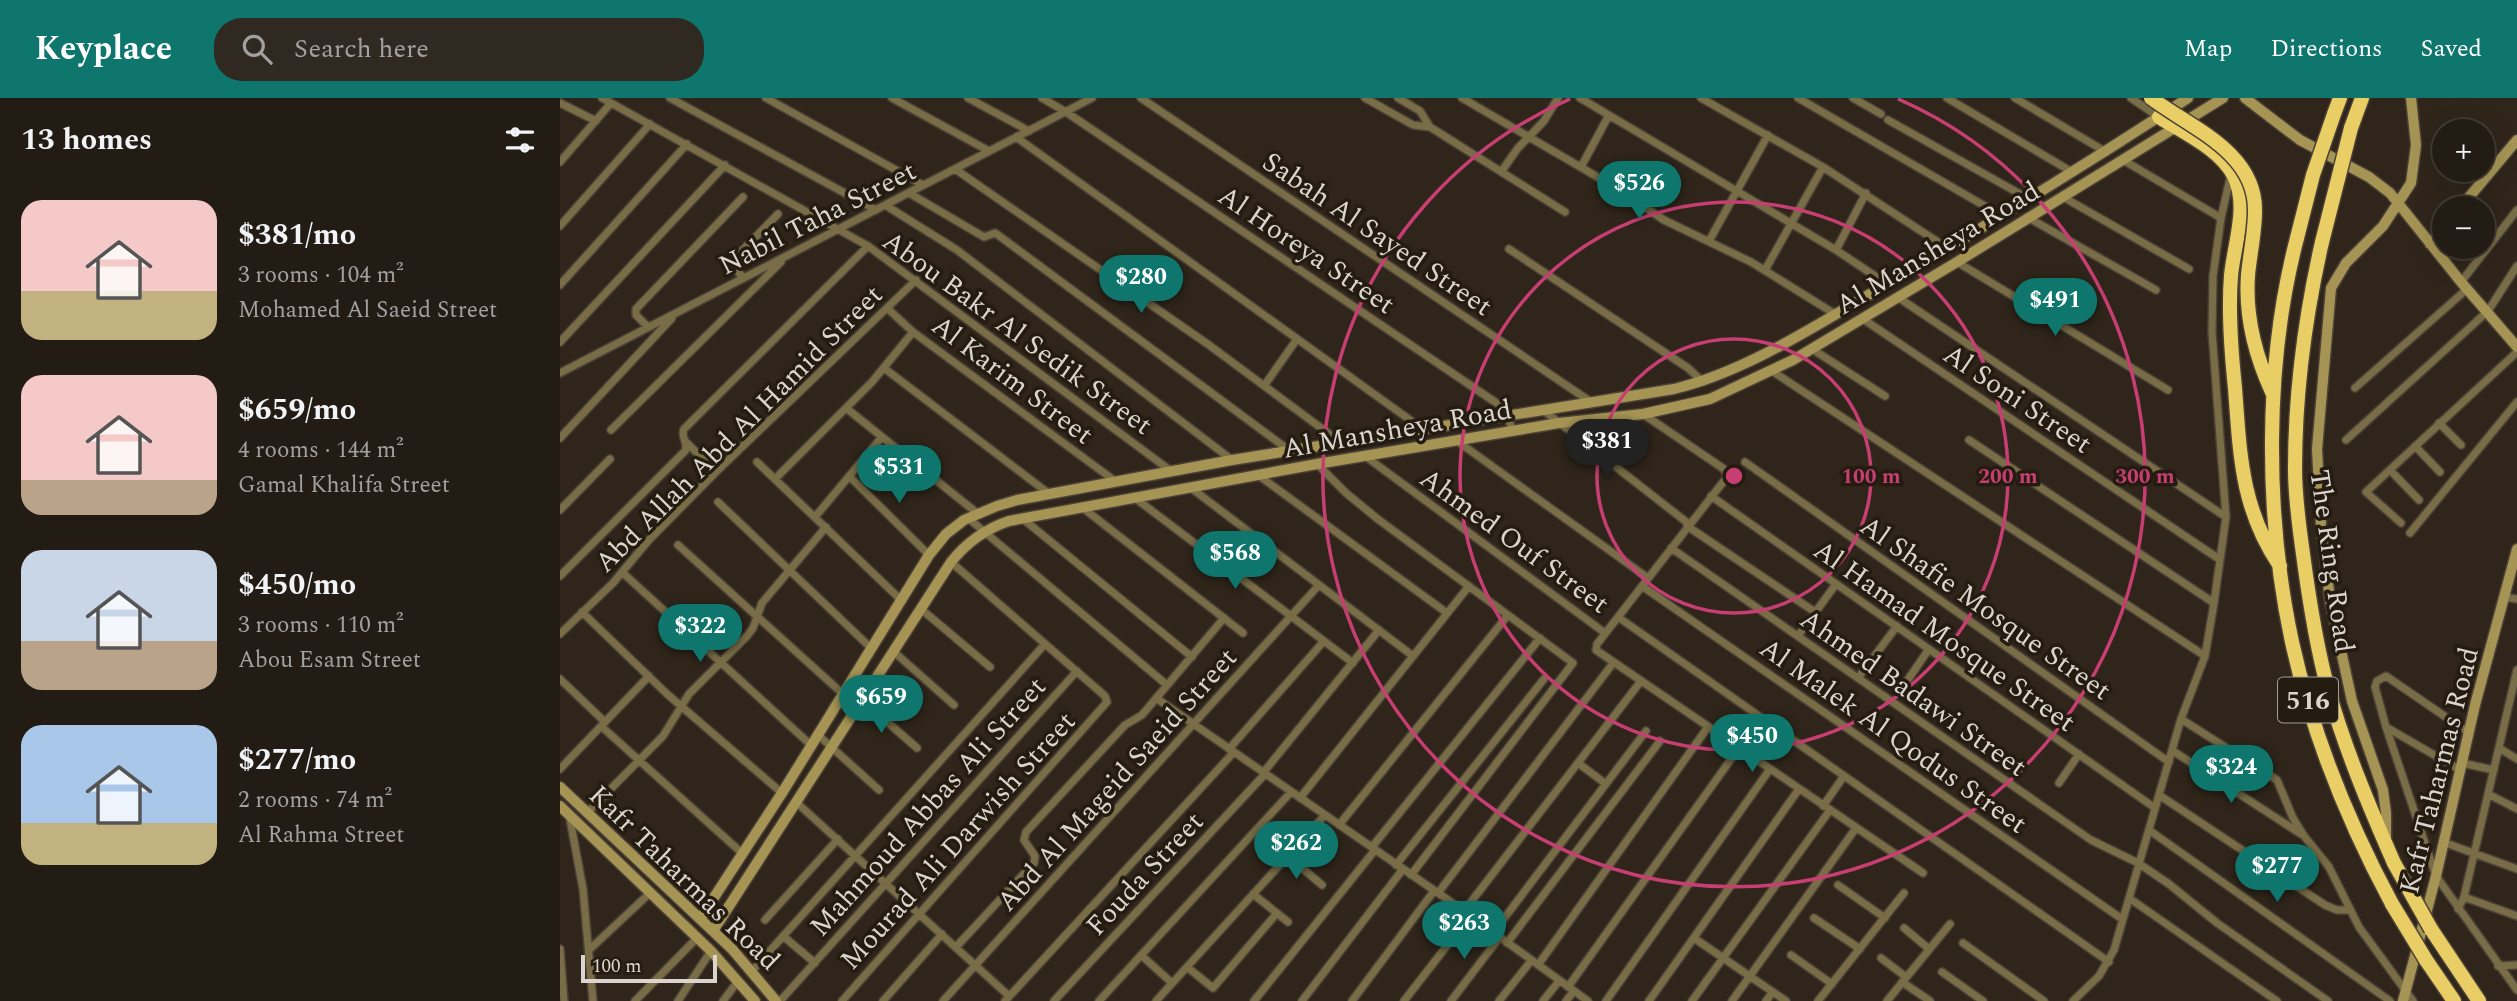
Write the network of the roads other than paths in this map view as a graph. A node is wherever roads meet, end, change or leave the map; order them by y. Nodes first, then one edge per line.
1 (602, 98) edge
2 (670, 98) edge
3 (766, 98) edge
4 (892, 98) edge
5 (968, 98) edge
6 (1042, 98) edge
7 (1093, 98) edge
8 (1141, 98) edge
9 (1365, 98) edge
10 (1398, 98) edge
11 (1462, 98) edge
12 (1558, 98) edge
13 (1580, 98) edge
14 (1700, 98) edge
15 (1798, 98) edge
16 (1853, 98) edge
17 (1947, 98) edge
18 (2015, 98) edge
19 (2131, 98) edge
20 (2151, 98) edge
21 (2188, 98) edge
22 (2223, 98) edge
23 (2245, 98) edge
24 (2340, 98) edge
25 (2362, 98) edge
26 (2410, 98) edge
27 (560, 103) edge
28 (611, 103) junction
29 (1066, 112) junction
30 (1881, 114) dead end
31 (1609, 115) junction
32 (2159, 117) junction
33 (1888, 120) dead end
34 (596, 121) junction
35 (650, 124) junction
36 (1430, 127) junction
37 (2175, 127) junction
38 (1028, 131) junction
39 (1768, 135) junction
40 (1016, 137) junction
41 (1529, 137) junction
42 (2517, 139) edge
43 (687, 144) junction
44 (989, 151) junction
45 (2106, 152) junction
46 (2123, 160) junction
47 (560, 162) edge
48 (725, 165) junction
49 (1581, 167) junction
50 (1823, 167) junction
51 (955, 169) junction
52 (1502, 172) junction
53 (2072, 172) junction
54 (2232, 172) junction
55 (923, 185) junction
56 (1736, 191) junction
57 (909, 192) junction
58 (1866, 193) junction
59 (2469, 196) edge
60 (743, 197) dead end
61 (2063, 197) junction
62 (2030, 200) junction
63 (2399, 203) junction
64 (885, 205) junction
65 (876, 210) junction
66 (2517, 210) edge
67 (1565, 212) dead end
68 (778, 214) dead end
69 (2002, 216) junction
70 (2027, 217) junction
71 (2221, 218) junction
72 (1791, 223) junction
73 (560, 226) edge
74 (838, 229) junction
75 (1709, 241) junction
76 (2432, 242) edge
77 (2430, 244) junction
78 (868, 246) junction
79 (1947, 248) junction
80 (1508, 249) dead end
81 (1836, 250) junction
82 (786, 256) junction
83 (1957, 262) junction
84 (2517, 266) edge
85 (2189, 269) dead end
86 (1765, 270) junction
87 (744, 278) junction
88 (916, 280) junction
89 (1887, 284) junction
90 (560, 285) edge
91 (2464, 286) junction
92 (2156, 290) dead end
93 (1899, 298) junction
94 (887, 308) junction
95 (2488, 311) junction
96 (677, 312) junction
97 (1835, 314) junction
98 (1863, 319) junction
99 (648, 327) junction
100 (914, 332) junction
101 (1297, 339) junction
102 (560, 342) edge
103 (1812, 349) junction
104 (2517, 349) edge
105 (884, 368) junction
106 (1772, 371) junction
107 (560, 373) edge
108 (1703, 382) junction
109 (1264, 386) junction
110 (2355, 388) dead end
111 (2168, 390) dead end
112 (1885, 396) dead end
113 (2274, 396) junction
114 (1710, 399) junction
115 (1592, 402) junction
116 (2517, 402) edge
117 (846, 408) junction
118 (1543, 410) junction
119 (1643, 414) junction
120 (1507, 417) junction
121 (1559, 423) junction
122 (2439, 423) junction
123 (611, 430) dead end
124 (1424, 431) junction
125 (1513, 431) junction
126 (882, 437) junction
127 (560, 438) edge
128 (684, 439) junction
129 (1969, 440) dead end
130 (2346, 440) dead end
131 (1457, 441) junction
132 (1340, 443) junction
133 (2461, 445) dead end
134 (2415, 446) junction
135 (1290, 451) junction
136 (1365, 456) junction
137 (610, 459) dead end
138 (1232, 460) junction
139 (757, 462) dead end
140 (1745, 462) dead end
141 (1317, 464) junction
142 (2390, 470) junction
143 (716, 472) junction
144 (1171, 472) junction
145 (2440, 472) dead end
146 (1258, 475) junction
147 (849, 476) junction
148 (775, 479) junction
149 (1115, 481) junction
150 (1190, 487) junction
151 (1048, 493) junction
152 (1711, 496) junction
153 (1134, 498) junction
154 (2419, 500) dead end
155 (718, 502) dead end
156 (1082, 507) junction
157 (560, 510) edge
158 (972, 516) junction
159 (815, 517) junction
160 (2226, 517) junction
161 (1023, 518) junction
162 (2400, 523) dead end
163 (1688, 525) junction
164 (826, 527) junction
165 (983, 532) junction
166 (2410, 533) dead end
167 (677, 545) dead end
168 (1671, 548) junction
169 (2517, 549) edge
170 (929, 555) junction
171 (2219, 559) junction
172 (951, 562) junction
173 (2281, 567) junction
174 (789, 571) junction
175 (623, 573) junction
176 (560, 576) edge
177 (1648, 578) junction
178 (1836, 583) junction
179 (1319, 585) junction
180 (1469, 586) junction
181 (1642, 586) junction
182 (2504, 597) junction
183 (900, 599) junction
184 (2517, 599) edge
185 (2214, 603) junction
186 (920, 609) junction
187 (582, 612) junction
188 (1815, 612) junction
189 (1447, 613) junction
190 (1508, 615) junction
191 (1291, 616) junction
192 (1618, 617) junction
193 (756, 618) junction
194 (1224, 618) junction
195 (1897, 626) junction
196 (1378, 631) junction
197 (1243, 633) dead end
198 (560, 634) edge
199 (1605, 634) junction
200 (1798, 636) junction
201 (1540, 638) junction
202 (1324, 641) junction
203 (1045, 644) junction
204 (871, 648) junction
205 (1929, 649) junction
206 (893, 651) junction
207 (1413, 656) junction
208 (2205, 656) junction
209 (1192, 657) junction
210 (1614, 662) junction
211 (721, 663) junction
212 (1353, 663) junction
213 (990, 667) dead end
214 (2517, 670) edge
215 (1077, 671) junction
216 (649, 676) junction
217 (1858, 678) junction
218 (560, 679) edge
219 (1544, 679) dead end
220 (1641, 681) junction
221 (1907, 681) dead end
222 (1167, 685) junction
223 (843, 694) junction
224 (1156, 698) junction
225 (862, 700) junction
226 (954, 705) dead end
227 (681, 706) junction
228 (2508, 709) junction
229 (2517, 714) edge
230 (2181, 719) junction
231 (603, 724) junction
232 (1194, 724) junction
233 (1708, 727) junction
234 (2386, 727) junction
235 (1646, 732) dead end
236 (2469, 733) junction
237 (818, 735) junction
238 (1660, 741) dead end
239 (812, 746) junction
240 (831, 748) junction
241 (918, 748) dead end
242 (1739, 748) junction
243 (2499, 748) junction
244 (1232, 750) junction
245 (2173, 751) junction
246 (2079, 754) junction
247 (2517, 759) edge
248 (639, 760) junction
249 (2169, 761) junction
250 (1578, 763) junction
251 (2461, 766) junction
252 (560, 769) edge
253 (1770, 769) junction
254 (2494, 770) junction
255 (1264, 773) junction
256 (1844, 776) junction
257 (1606, 783) junction
258 (2059, 783) dead end
259 (560, 788) edge
260 (1800, 789) junction
261 (879, 790) dead end
262 (1291, 792) junction
263 (782, 793) junction
264 (2159, 794) junction
265 (2488, 794) junction
266 (1300, 798) junction
267 (796, 802) junction
268 (560, 806) edge
269 (1826, 808) junction
270 (2155, 808) junction
271 (2517, 809) edge
272 (587, 813) junction
273 (569, 814) junction
274 (1325, 815) junction
275 (1339, 825) junction
276 (1856, 828) junction
277 (2149, 830) junction
278 (2304, 836) junction
279 (838, 839) junction
280 (2443, 842) junction
281 (2385, 844) junction
282 (1373, 849) junction
283 (2475, 852) junction
284 (743, 854) junction
285 (856, 855) junction
286 (1288, 856) junction
287 (2138, 863) junction
288 (1399, 867) junction
289 (2517, 869) edge
290 (1923, 873) dead end
291 (1411, 875) junction
292 (2436, 876) junction
293 (887, 883) junction
294 (1322, 885) dead end
295 (1838, 885) dead end
296 (651, 892) junction
297 (1436, 892) junction
298 (1904, 893) dead end
299 (1253, 894) junction
300 (2464, 897) junction
301 (2129, 898) junction
302 (2458, 909) junction
303 (2349, 910) junction
304 (1277, 913) junction
305 (1467, 913) junction
306 (920, 914) junction
307 (2517, 916) edge
308 (1814, 918) dead end
309 (1885, 918) junction
310 (700, 919) junction
311 (2122, 919) junction
312 (765, 920) dead end
313 (1288, 922) dead end
314 (1950, 924) dead end
315 (1904, 928) dead end
316 (713, 931) junction
317 (942, 934) junction
318 (1496, 935) junction
319 (783, 936) junction
320 (697, 938) junction
321 (1694, 938) junction
322 (1507, 943) junction
323 (1963, 943) dead end
324 (956, 947) junction
325 (560, 949) edge
326 (590, 949) junction
327 (1860, 949) junction
328 (1929, 949) junction
329 (710, 951) junction
330 (1791, 954) dead end
331 (1141, 955) junction
332 (1723, 958) junction
333 (1881, 958) dead end
334 (2109, 962) junction
335 (815, 963) junction
336 (1534, 963) junction
337 (976, 965) junction
338 (2517, 965) edge
339 (2498, 966) junction
340 (1187, 967) junction
341 (752, 971) junction
342 (1942, 972) dead end
343 (561, 974) edge
344 (1750, 976) junction
345 (1904, 979) junction
346 (738, 981) junction
347 (1559, 981) junction
348 (1172, 983) junction
349 (1832, 984) junction
350 (1571, 989) junction
351 (2517, 990) edge
352 (1773, 992) junction
353 (2404, 996) edge
354 (1007, 999) edge
355 (564, 1001) edge
356 (593, 1001) edge
357 (635, 1001) edge
358 (678, 1001) edge
359 (723, 1001) edge
360 (755, 1001) edge
361 (778, 1001) edge
362 (842, 1001) edge
363 (883, 1001) edge
364 (943, 1001) edge
365 (1054, 1001) edge
366 (1099, 1001) edge
367 (1156, 1001) edge
368 (1255, 1001) edge
369 (1302, 1001) edge
370 (1352, 1001) edge
371 (1404, 1001) edge
372 (1451, 1001) edge
373 (1499, 1001) edge
374 (1543, 1001) edge
375 (1566, 1001) edge
376 (1588, 1001) edge
377 (1606, 1001) edge
378 (1649, 1001) edge
379 (1692, 1001) edge
380 (1732, 1001) edge
381 (1766, 1001) edge
382 (1786, 1001) edge
383 (1818, 1001) edge
384 (1887, 1001) edge
385 (1930, 1001) edge
386 (1983, 1001) edge
387 (2044, 1001) edge
388 (2074, 1001) edge
389 (2277, 1001) edge
390 (2328, 1001) edge
391 (2390, 1001) edge
392 (2413, 1001) edge
393 (2454, 1001) edge
394 (2479, 1001) edge

1 - 28 street, Abou Bakr Al Sedik Street
2 - 65 street
3 - 55 street
4 - 44 street
5 - 38 street
6 - 29 street, Al Horeya Street
7 - 29 street, Nabil Taha Street
8 - 115 street, Sabah Al Sayed Street
9 - 36 street
10 - 36 street
11 - 41 street
12 - 41 street
13 - 31 street
14 - 39 street
15 - 69 street
16 - 30 street
17 - 53 street
18 - 45 street
19 - 32 street
20 - 113 highway, bridge
21 - 32 street, Al Mansheya Road
22 - 37 street, Al Mansheya Road
23 - 63 street
24 - 113 highway, The Ring Road / 516, bridge
25 - 281 highway, The Ring Road / 516, bridge
26 - 63 street
27 - 34 street
28 - 34 street
28 - 35 street, Abou Bakr Al Sedik Street
29 - 38 street, Nabil Taha Street
29 - 120 street, Al Horeya Street
31 - 49 street
31 - 56 street
32 - 37 highway
32 - 45 street, Al Mansheya Road
33 - 62 street
34 - 47 street
35 - 43 street, Abou Bakr Al Sedik Street
35 - 73 street
36 - 52 street
37 - 46 street, Al Mansheya Road
37 - 54 highway
38 - 40 street, Nabil Taha Street
39 - 50 street
39 - 56 street
40 - 44 street, Nabil Taha Street
40 - 101 street
41 - 49 street
41 - 52 street
42 - 59 street
43 - 48 street, Abou Bakr Al Sedik Street
43 - 90 street
44 - 51 street, Nabil Taha Street
45 - 53 street, Al Mansheya Road
46 - 61 street, Al Mansheya Road
46 - 71 street
48 - 74 street, Abou Bakr Al Sedik Street
48 - 102 street
49 - 75 street
50 - 58 street
50 - 72 street
51 - 55 street, Nabil Taha Street
51 - 109 street
52 - 67 street
53 - 62 street, Al Mansheya Road
54 - 71 street
54 - 173 highway
55 - 57 street, Nabil Taha Street
56 - 72 street
56 - 75 street
57 - 64 street, Nabil Taha Street
57 - 135 street
58 - 79 street
58 - 81 street
60 - 99 street
61 - 70 street, Al Mansheya Road
61 - 85 street
62 - 69 street, Al Mansheya Road
63 - 77 street
63 - 281 street
64 - 65 street, Nabil Taha Street
64 - 138 street
65 - 74 street, Nabil Taha Street
66 - 91 street
68 - 87 street
69 - 79 street, Al Mansheya Road
70 - 83 street, Al Mansheya Road
70 - 92 street
71 - 160 street
72 - 81 street
72 - 86 street
74 - 78 street, Abou Bakr Al Sedik Street
74 - 82 street, Nabil Taha Street
75 - 86 street
76 - 77 street
77 - 91 street
78 - 88 street, Abou Bakr Al Sedik Street
78 - 128 street
79 - 89 street, Al Mansheya Road
80 - 108 street
81 - 89 street
82 - 87 street, Nabil Taha Street
82 - 123 street
83 - 93 street, Al Mansheya Road
83 - 111 street
84 - 95 street
86 - 97 street
87 - 96 street, Nabil Taha Street
88 - 94 street, Abd Allah Abd Al Hamid Street
88 - 144 street, Abou Bakr Al Sedik Street
89 - 97 street, Al Mansheya Road
91 - 95 street
91 - 110 street
93 - 98 street, Al Mansheya Road
93 - 160 street
94 - 100 street, Al Karim Street
94 - 143 street, Abd Allah Abd Al Hamid Street
95 - 104 street
95 - 130 street
96 - 99 street, Nabil Taha Street
96 - 127 street
97 - 108 street, Al Mansheya Road
98 - 103 street, Al Mansheya Road
98 - 171 street, Al Soni Street
99 - 107 street, Nabil Taha Street
100 - 105 street
100 - 149 street, Al Karim Street
101 - 109 street
101 - 124 street
103 - 106 street, Al Mansheya Road
103 - 112 street
104 - 122 street
105 - 117 street
105 - 151 street
106 - 114 street, Al Mansheya Road
106 - 208 street
108 - 114 street
108 - 115 street, Al Mansheya Road
109 - 132 street
113 - 173 highway, The Ring Road / 516
114 - 119 street, Al Mansheya Road
115 - 118 street, Al Mansheya Road
116 - 166 street
117 - 126 street
117 - 148 street
118 - 120 street, Al Mansheya Road
118 - 121 street
119 - 121 street, Al Mansheya Road
119 - 152 street
120 - 124 street, Al Mansheya Road
120 - 125 street, Al Horeya Street
121 - 125 street, Al Mansheya Road
121 - 163 street
122 - 133 street
122 - 134 street
124 - 132 street, Al Mansheya Road
125 - 131 street, Al Mansheya Road
126 - 147 street
126 - 158 street
128 - 143 street
128 - 176 street
129 - 185 street
131 - 136 street, Al Mansheya Road
131 - 177 street
132 - 135 street, Al Mansheya Road
134 - 142 street
134 - 145 street
135 - 138 street, Al Mansheya Road
136 - 141 street, Al Mansheya Road
136 - 199 street, Ahmed Ouf Street
137 - 157 street
138 - 144 street, Al Mansheya Road
139 - 148 street
140 - 249 street, Al Shafie Mosque Street
141 - 146 street, Al Mansheya Road
141 - 180 street
142 - 154 street
142 - 162 street
143 - 175 street, Abd Allah Abd Al Hamid Street
144 - 149 street, Al Mansheya Road
146 - 150 street, Al Mansheya Road
146 - 189 street
147 - 159 street
147 - 170 street
148 - 159 street
149 - 151 street, Al Mansheya Road
150 - 153 street, Al Mansheya Road
150 - 179 street
151 - 158 street, Al Mansheya Road
152 - 163 street
152 - 178 street, Al Hamad Mosque Street
153 - 156 street, Al Mansheya Road
153 - 191 street
155 - 174 street
156 - 161 street, Al Mansheya Road
156 - 194 street
158 - 165 street
158 - 170 street, Al Mansheya Road
159 - 164 street
160 - 171 street
161 - 165 street, Al Mansheya Road
161 - 209 street
163 - 168 street
163 - 188 street
164 - 174 street
164 - 183 street
165 - 172 street, Al Mansheya Road
165 - 222 street
167 - 193 street
168 - 177 street
168 - 200 street, Ahmed Badawi Street
169 - 182 street, Kafr Taharmas Road
170 - 183 street, Al Mansheya Road
171 - 185 street
172 - 186 street, Al Mansheya Road
172 - 203 street
173 - 393 highway, The Ring Road / 516, bridge
174 - 193 street
174 - 204 street
175 - 187 street, Abd Allah Abd Al Hamid Street
175 - 211 street
177 - 181 street
178 - 188 street
178 - 195 street, Al Hamad Mosque Street
179 - 191 street, Abd Al Mageid Saeid Street
179 - 196 street
180 - 189 street
180 - 190 street
181 - 192 street
181 - 311 street, Al Malek Al Qodus Street
182 - 184 street
182 - 236 street, Kafr Taharmas Road
183 - 204 street, Al Mansheya Road
185 - 208 street
186 - 206 street, Al Mansheya Road
186 - 213 street
187 - 198 street, Abd Allah Abd Al Hamid Street
187 - 216 street
188 - 200 street
189 - 207 street
190 - 201 street
190 - 275 street
191 - 202 street
191 - 232 street, Abd Al Mageid Saeid Street
192 - 199 street
192 - 256 street
193 - 211 street
193 - 223 street
194 - 197 street
194 - 209 street
195 - 205 street, Al Hamad Mosque Street
195 - 217 street
196 - 207 street
196 - 212 street, Fouda Street
199 - 210 street
200 - 217 street, Ahmed Badawi Street
201 - 282 street
201 - 291 street
202 - 212 street
202 - 244 street
203 - 215 street
203 - 285 street
204 - 223 street, Al Mansheya Road
205 - 221 street
205 - 246 street, Al Hamad Mosque Street
206 - 225 street, Al Mansheya Road
206 - 226 street
207 - 266 street
208 - 230 street
209 - 222 street
210 - 220 street
210 - 297 street
211 - 227 street
211 - 239 street
212 - 255 street, Fouda Street
214 - 228 street
215 - 293 street, Mahmoud Abbas Ali Street
215 - 306 street, Mourad Ali Darwish Street
216 - 227 street
216 - 231 street
217 - 287 street, Ahmed Badawi Street
218 - 231 street
219 - 288 street
220 - 233 street
220 - 250 street
222 - 224 street
223 - 237 street, Al Mansheya Road
224 - 232 street
224 - 324 street
225 - 240 street, Al Mansheya Road
225 - 241 street
227 - 248 street
227 - 263 street
228 - 229 street
228 - 243 street
230 - 245 street
230 - 278 street
231 - 248 street
231 - 252 street
232 - 244 street
232 - 337 street, Abd Al Mageid Saeid Street
233 - 242 street
233 - 336 street
234 - 236 street
234 - 251 street
234 - 292 street
235 - 257 street
236 - 251 street, Kafr Taharmas Road
237 - 239 street, Al Mansheya Road
237 - 240 street
238 - 322 street
239 - 263 street, Al Mansheya Road
240 - 261 street
240 - 267 street, Al Mansheya Road
242 - 253 street
242 - 350 street
243 - 247 street
243 - 254 street
244 - 255 street
244 - 354 street
245 - 249 street
245 - 278 street
246 - 258 street
246 - 270 street, Al Hamad Mosque Street
248 - 272 street
248 - 284 street
249 - 264 street
250 - 257 street
250 - 305 street
251 - 254 street
251 - 280 street, Kafr Taharmas Road
253 - 260 street
253 - 377 street
254 - 265 street
255 - 262 street
255 - 365 street, Fouda Street
256 - 269 street
256 - 334 street
257 - 318 street
259 - 272 street, Kafr Taharmas Road
260 - 269 street
260 - 321 street
262 - 266 street
262 - 331 street
263 - 284 street, Al Mansheya Road
264 - 270 street
264 - 303 street
265 - 271 street
265 - 283 street
266 - 274 street
267 - 279 street
267 - 316 street, Al Mansheya Road
268 - 273 street, Kafr Taharmas Road
269 - 276 street
269 - 332 street
270 - 277 street
272 - 310 street, Kafr Taharmas Road
273 - 296 street, Kafr Taharmas Road
273 - 326 street
274 - 275 street
274 - 286 street
275 - 282 street
276 - 290 street
276 - 344 street
277 - 287 street
277 - 391 street
278 - 303 street
279 - 285 street
279 - 312 street
280 - 283 street
280 - 292 street, Kafr Taharmas Road
281 - 394 highway, The Ring Road / 516, bridge
282 - 288 street
282 - 368 street
283 - 289 street
283 - 300 street
284 - 310 street, Al Mansheya Road
285 - 293 street
285 - 319 street
286 - 294 street
286 - 299 street
287 - 301 street
287 - 390 street, Ahmed Badawi Street
288 - 291 street
288 - 369 street
291 - 297 street
292 - 302 street
292 - 353 street, Kafr Taharmas Road
293 - 306 street
293 - 335 street, Mahmoud Abbas Ali Street
295 - 309 street
296 - 320 street, Kafr Taharmas Road
296 - 326 street
297 - 305 street
297 - 370 street
298 - 309 street
299 - 304 street
299 - 340 street
300 - 302 street
300 - 307 street
301 - 311 street
301 - 389 street
302 - 339 street
303 - 353 street
304 - 313 street
304 - 340 street
305 - 318 street
305 - 371 street
306 - 317 street
306 - 362 street, Mourad Ali Darwish Street
308 - 327 street
309 - 327 street
310 - 316 street, Kafr Taharmas Road
311 - 334 street
314 - 328 street
315 - 328 street
316 - 341 street, Kafr Taharmas Road
317 - 324 street
317 - 363 street
318 - 322 street
318 - 372 street
319 - 335 street
319 - 341 street
320 - 329 street, Kafr Taharmas Road
320 - 357 street
321 - 332 street
321 - 378 street
322 - 336 street
323 - 387 street
324 - 337 street
325 - 343 street
326 - 356 street
327 - 349 street
328 - 345 street
329 - 346 street, Kafr Taharmas Road
329 - 358 street
330 - 349 street
331 - 348 street
331 - 366 street
332 - 344 street
332 - 379 street
333 - 345 street
334 - 388 street
335 - 361 street, Mahmoud Abbas Ali Street
336 - 347 street
336 - 373 street
337 - 354 street
337 - 364 street, Abd Al Mageid Saeid Street
338 - 339 street
339 - 351 street
340 - 348 street
341 - 361 street, Kafr Taharmas Road
342 - 386 street
343 - 355 street
344 - 352 street
344 - 380 street
345 - 384 street
345 - 385 street
346 - 359 street
346 - 360 street, Kafr Taharmas Road
347 - 350 street
347 - 374 street
348 - 367 street
349 - 383 street
350 - 375 street
350 - 376 street
352 - 381 street
352 - 382 street
353 - 392 street

